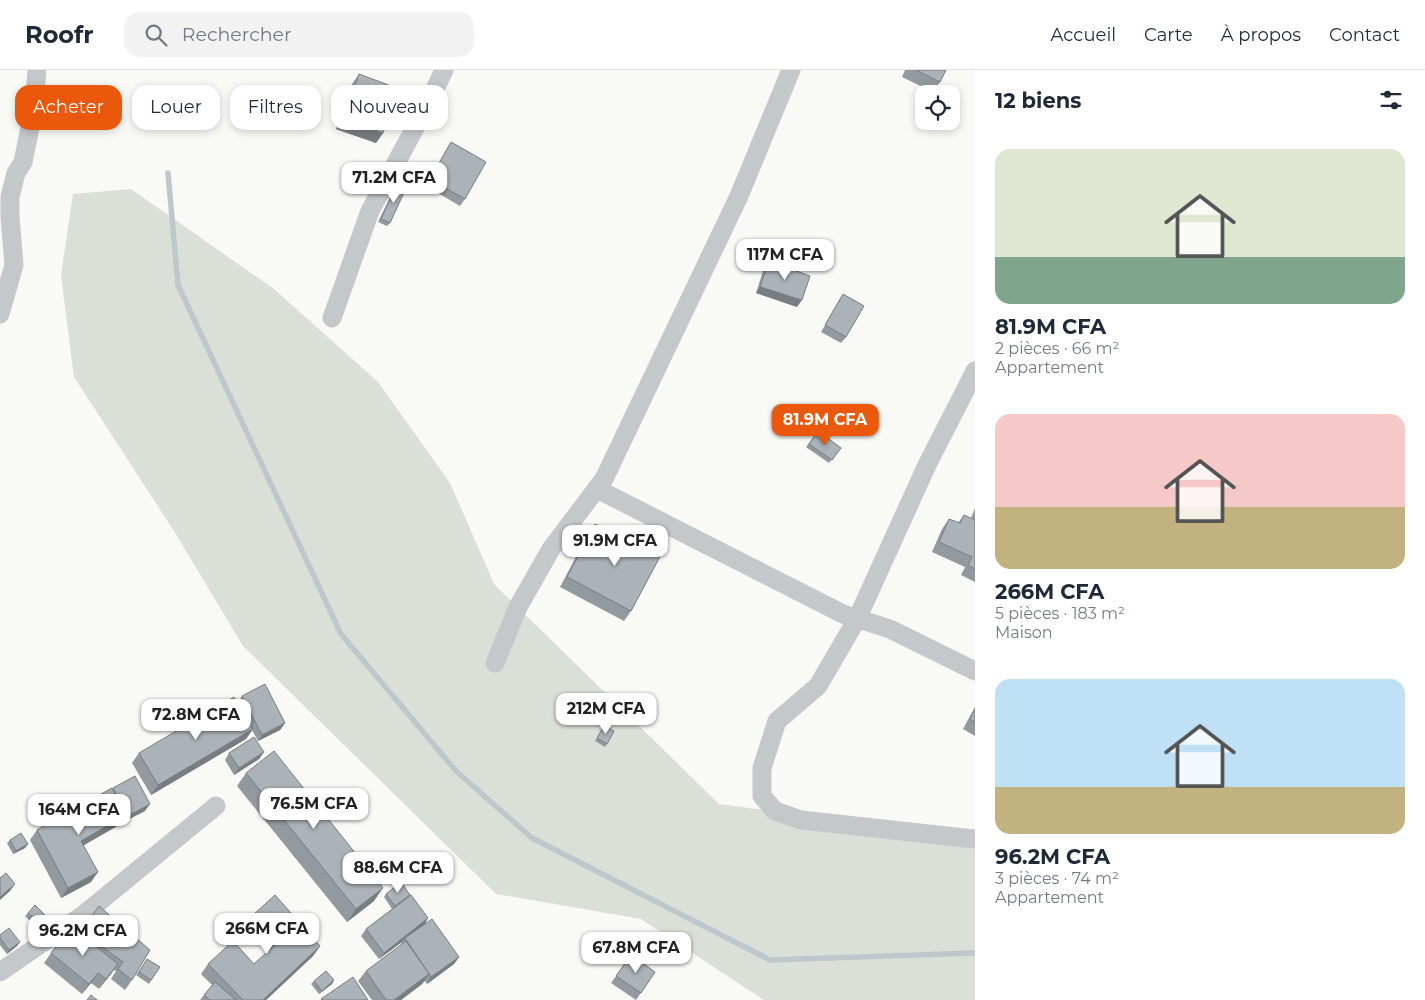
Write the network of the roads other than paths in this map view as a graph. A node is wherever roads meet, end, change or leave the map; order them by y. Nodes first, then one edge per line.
1 (37, 70) edge
2 (444, 70) edge
3 (791, 70) edge
4 (0, 314) edge
5 (332, 318) dead end
6 (975, 371) edge
7 (597, 489) junction
8 (857, 619) junction
9 (495, 663) dead end
10 (975, 672) edge
11 (216, 806) dead end
12 (975, 839) edge
13 (0, 972) edge

1 - 4 street
2 - 5 street
3 - 7 street
6 - 8 street
7 - 8 street
7 - 9 street
8 - 10 street
8 - 12 street
11 - 13 street

